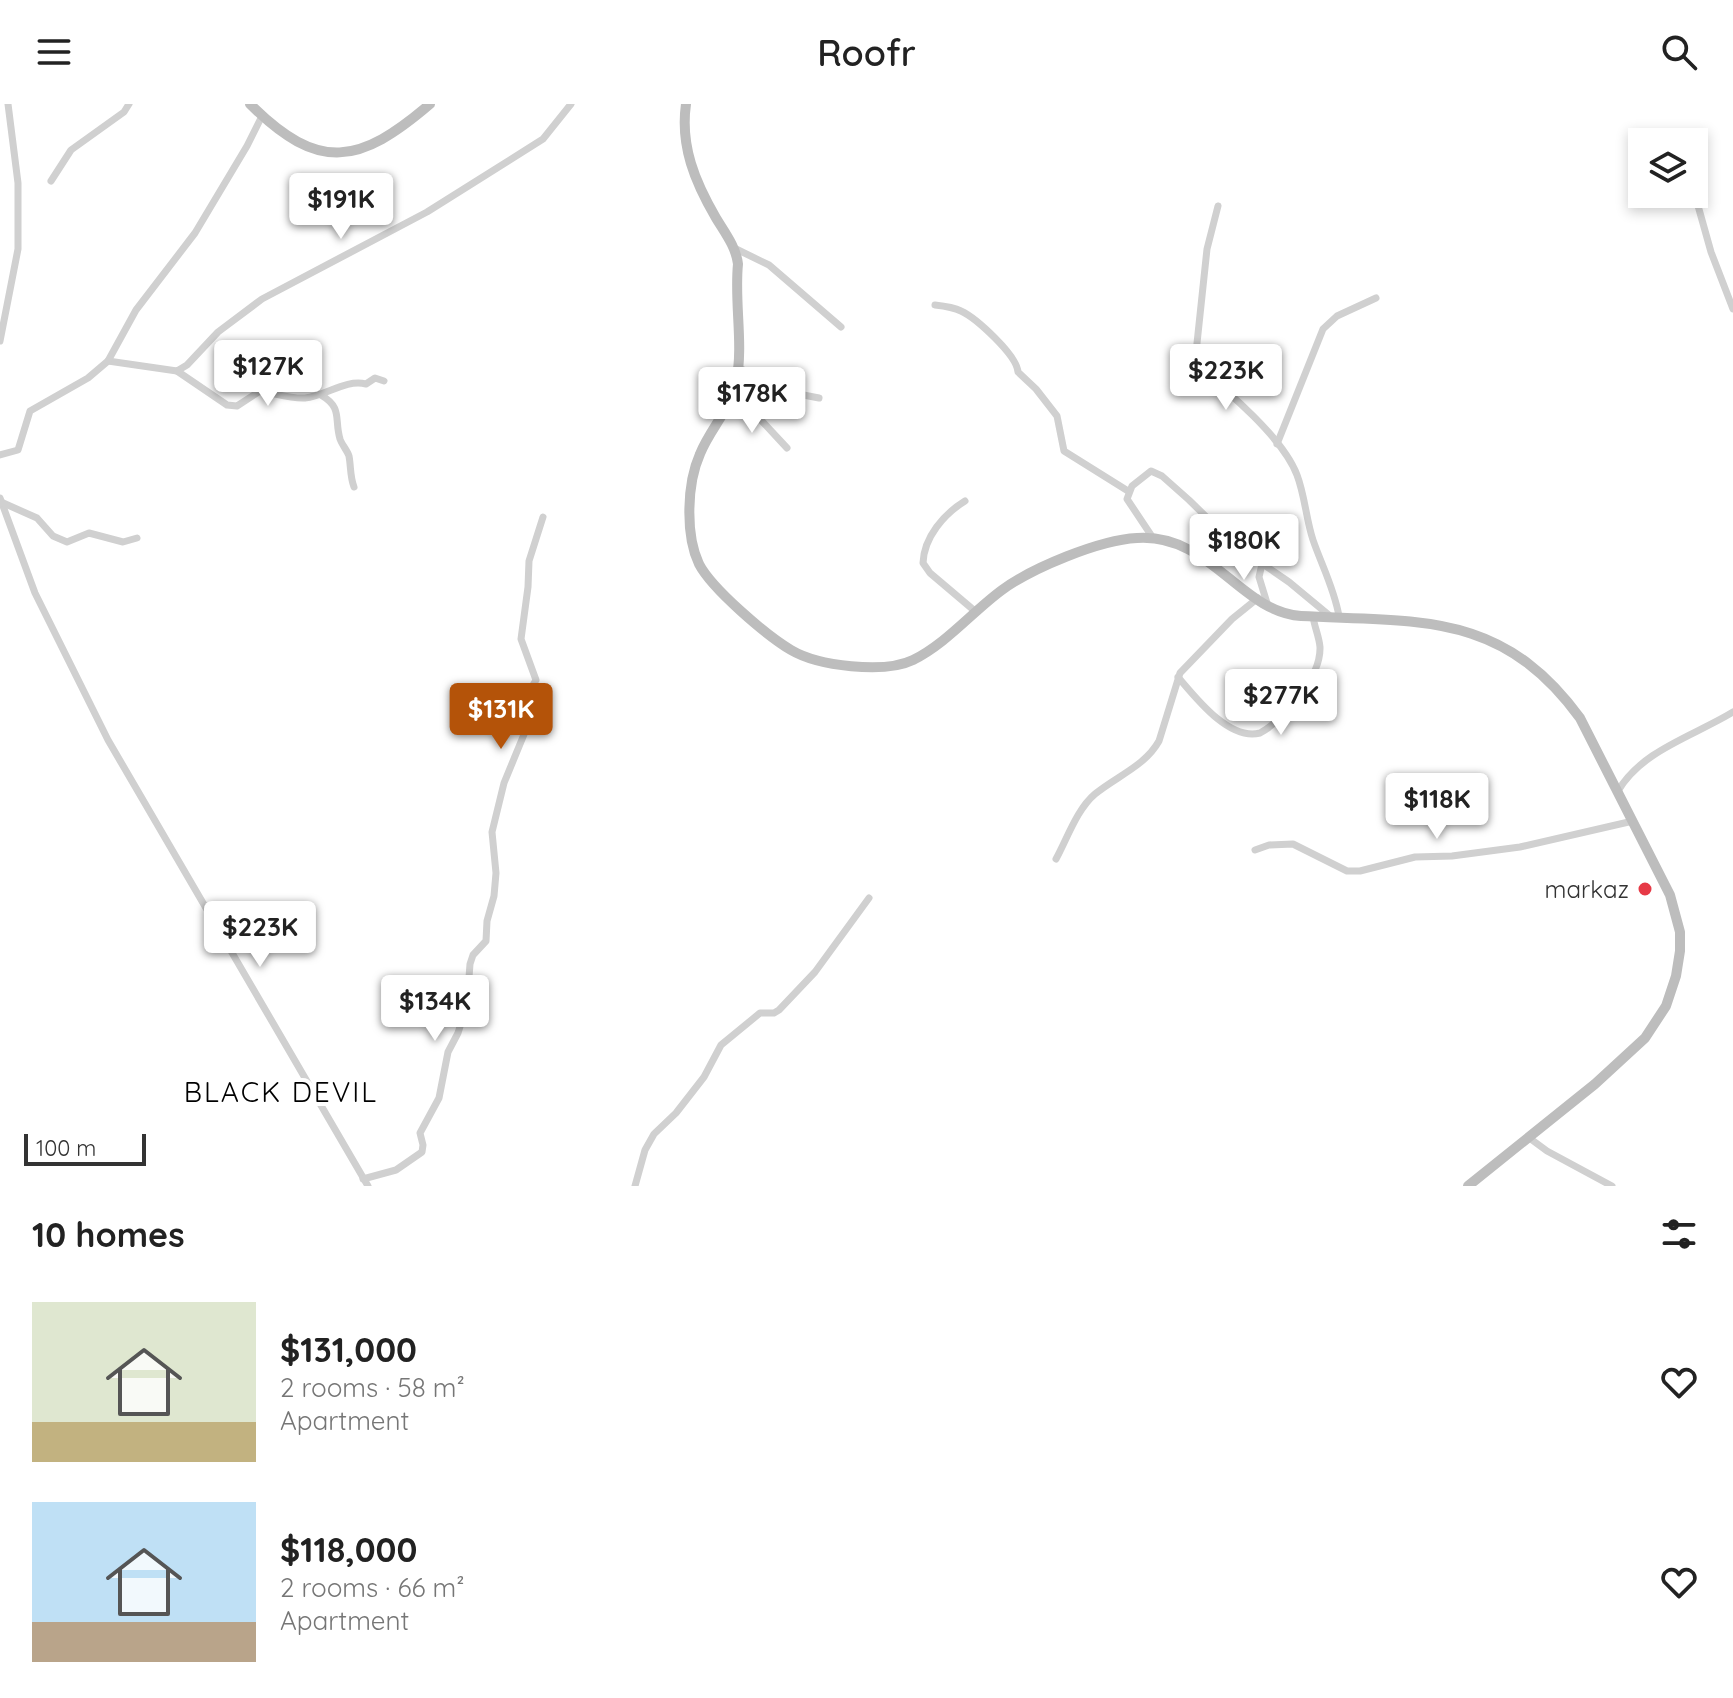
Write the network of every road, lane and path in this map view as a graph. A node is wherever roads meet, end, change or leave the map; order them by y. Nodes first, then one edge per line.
1 (8, 104) edge
2 (129, 104) edge
3 (250, 104) edge
4 (430, 104) edge
5 (571, 104) edge
6 (686, 104) edge
7 (262, 116) junction
8 (51, 181) dead end
9 (1218, 206) dead end
10 (1699, 208) edge
11 (734, 248) junction
12 (1376, 298) dead end
13 (935, 305) dead end
14 (1733, 309) edge
15 (841, 327) dead end
16 (0, 341) edge
17 (108, 361) junction
18 (737, 367) junction
19 (177, 371) junction
20 (384, 381) dead end
21 (321, 395) junction
22 (819, 398) dead end
23 (729, 403) junction
24 (1277, 444) junction
25 (787, 448) dead end
26 (0, 455) edge
27 (354, 487) dead end
28 (1128, 491) junction
29 (1, 500) edge
30 (965, 501) dead end
31 (543, 517) dead end
32 (137, 538) dead end
33 (1153, 538) junction
34 (1262, 564) junction
35 (1263, 601) junction
36 (976, 612) junction
37 (1313, 616) junction
38 (1334, 616) junction
39 (1178, 677) junction
40 (1733, 712) edge
41 (1618, 791) junction
42 (1633, 821) junction
43 (1255, 850) dead end
44 (1056, 859) dead end
45 (869, 898) dead end
46 (1528, 1137) junction
47 (366, 1182) edge
48 (1470, 1185) edge
49 (635, 1186) edge
50 (1612, 1186) edge

1 - 16 street
2 - 8 street
3 - 7 main road
4 - 7 main road
5 - 19 street
6 - 11 main road
7 - 17 street
9 - 24 street
10 - 14 street
11 - 15 street
11 - 18 main road
12 - 24 street
13 - 28 street
17 - 19 street
17 - 26 street
18 - 22 street
18 - 23 main road
19 - 21 street
20 - 21 street
21 - 27 street
23 - 25 street
23 - 36 main road
24 - 38 street
28 - 33 street
28 - 34 street
29 - 32 street
29 - 47 street
30 - 36 street
31 - 47 street
33 - 35 main road
33 - 36 main road
34 - 35 street
34 - 38 street
35 - 37 main road
35 - 39 street
37 - 38 main road
37 - 39 street
38 - 41 main road
39 - 44 street
40 - 41 street
41 - 42 main road
42 - 43 street
42 - 46 main road
45 - 49 street
46 - 48 main road
46 - 50 street

